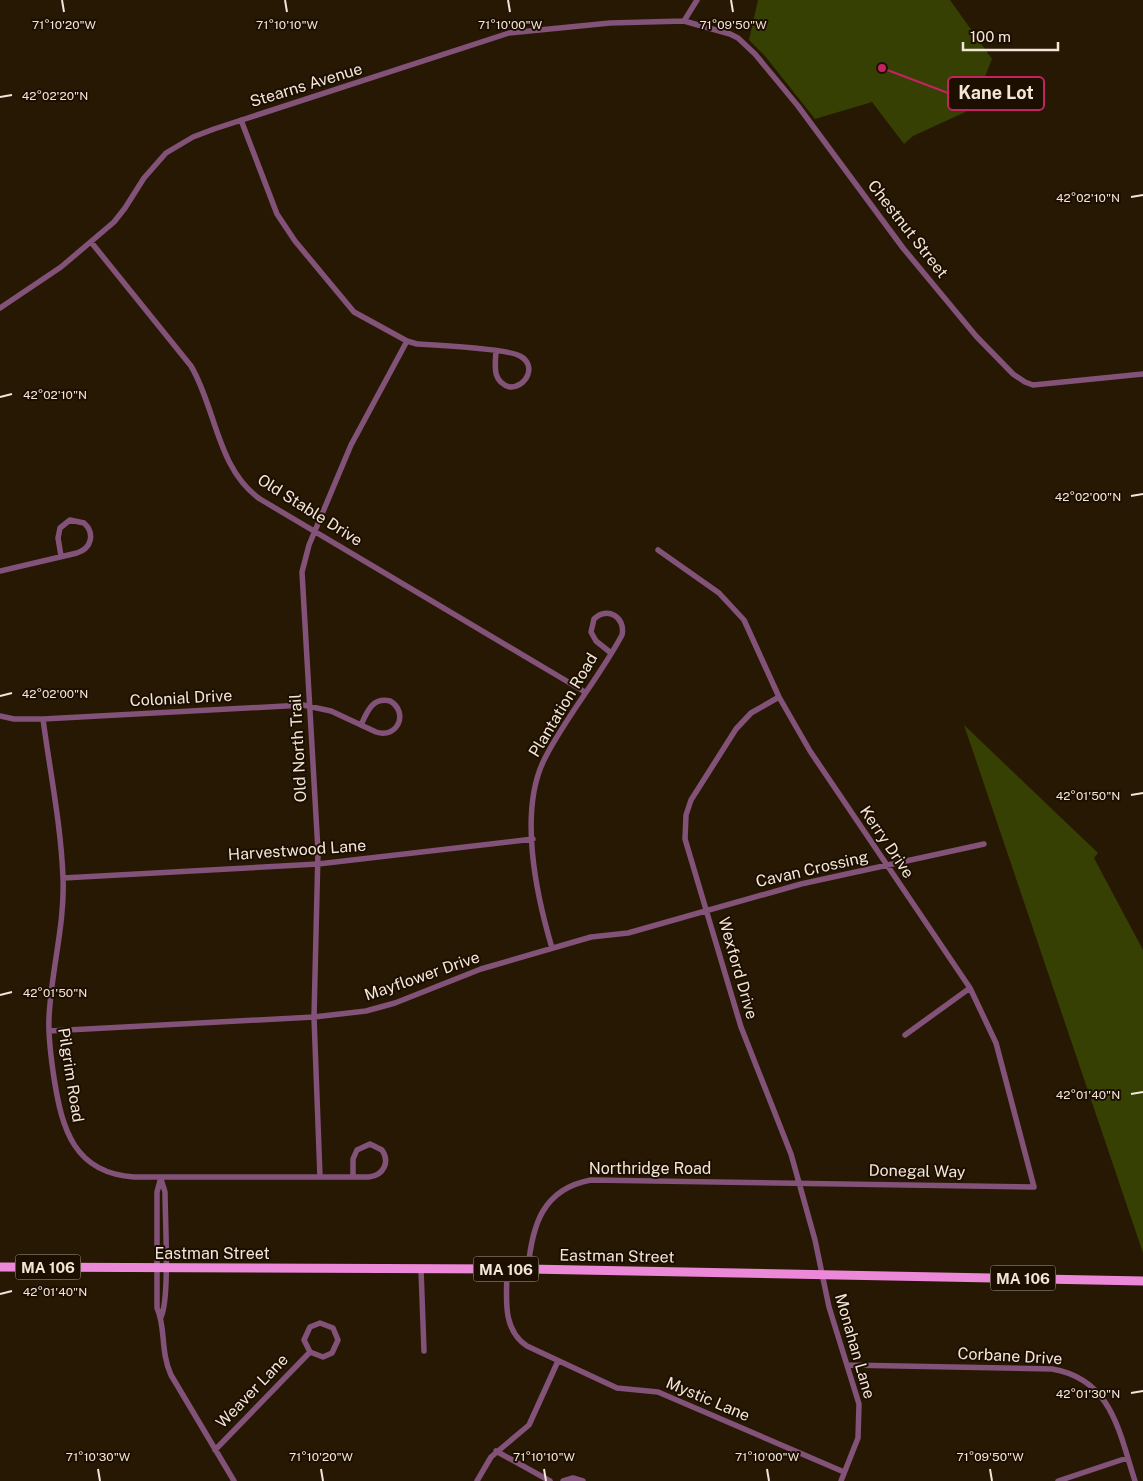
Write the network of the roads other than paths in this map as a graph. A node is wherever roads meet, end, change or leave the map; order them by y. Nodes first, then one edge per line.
1 (697, 0) edge
2 (684, 21) junction
3 (241, 120) junction
4 (91, 242) junction
5 (0, 308) edge
6 (407, 341) junction
7 (496, 352) junction
8 (1143, 374) edge
9 (315, 531) junction
10 (658, 550) dead end
11 (61, 556) junction
12 (0, 571) edge
13 (611, 653) junction
14 (585, 692) junction
15 (780, 697) junction
16 (309, 706) junction
17 (0, 716) edge
18 (43, 719) junction
19 (361, 725) junction
20 (533, 839) junction
21 (984, 844) dead end
22 (318, 864) junction
23 (885, 866) junction
24 (63, 878) junction
25 (707, 910) junction
26 (552, 948) junction
27 (970, 988) junction
28 (314, 1017) junction
29 (48, 1031) junction
30 (905, 1035) dead end
31 (161, 1177) junction
32 (320, 1177) junction
33 (353, 1177) junction
34 (799, 1183) junction
35 (1034, 1187) joint
36 (0, 1267) edge
37 (161, 1268) junction
38 (421, 1269) junction
39 (507, 1269) junction
40 (528, 1269) junction
41 (821, 1274) junction
42 (1143, 1281) edge
43 (424, 1351) dead end
44 (310, 1352) junction
45 (558, 1361) junction
46 (847, 1365) junction
47 (215, 1450) junction
48 (496, 1451) junction
49 (1127, 1458) junction
50 (844, 1472) junction
51 (234, 1481) edge
52 (477, 1481) edge
53 (550, 1481) edge
54 (563, 1481) edge
55 (583, 1481) edge
56 (840, 1481) edge
57 (1058, 1481) edge
58 (1135, 1481) edge

1 - 2 street
2 - 3 street, Stearns Avenue
2 - 8 street, Chestnut Street
3 - 4 street, Stearns Avenue
3 - 6 street
4 - 5 street, Stearns Avenue
4 - 9 street, Old Stable Drive
6 - 7 street
6 - 9 street, Old North Trail
7 - 7 street
9 - 14 street, Old Stable Drive
9 - 16 street, Old North Trail
10 - 15 street, Kerry Drive
11 - 11 street
11 - 12 street
13 - 13 street, Plantation Road
13 - 14 street, Plantation Road
14 - 20 street, Plantation Road
15 - 23 street, Kerry Drive
15 - 25 street, Wexford Drive
16 - 18 street, Colonial Drive
16 - 19 street, Colonial Drive
16 - 22 street, Old North Trail
17 - 18 street, Colonial Drive
18 - 24 street, Pilgrim Road
19 - 19 street, Colonial Drive
20 - 22 street, Harvestwood Lane
20 - 26 street, Plantation Road
21 - 23 street, Cavan Crossing
22 - 24 street, Harvestwood Lane
22 - 28 street, Old North Trail
23 - 25 street, Cavan Crossing
23 - 27 street, Kerry Drive
24 - 29 street, Pilgrim Road
25 - 26 street, Mayflower Drive
25 - 34 street, Wexford Drive
26 - 28 street, Mayflower Drive
27 - 30 street
27 - 35 street, Kerry Drive
28 - 29 street, Mayflower Drive
28 - 32 street, Old North Trail
29 - 31 street, Pilgrim Road
31 - 32 street, Pilgrim Road
31 - 37 street
32 - 33 street, Pilgrim Road
33 - 33 street, Pilgrim Road
34 - 35 street, Donegal Way
34 - 40 street, Northridge Road
34 - 41 street, Wexford Drive
36 - 37 main road, Eastman Street / MA 106
37 - 38 main road, Eastman Street / MA 106
37 - 47 street
38 - 39 main road, Eastman Street / MA 106
38 - 43 street
39 - 40 main road, Eastman Street / MA 106
39 - 45 street, Mystic Lane
40 - 41 main road, Eastman Street / MA 106
41 - 42 main road, Eastman Street / MA 106
41 - 46 street, Monahan Lane
44 - 44 street, Weaver Lane
44 - 47 street, Weaver Lane
45 - 48 street
45 - 50 street, Mystic Lane
46 - 49 street, Corbane Drive
46 - 50 street, Monahan Lane
47 - 51 street
48 - 52 street
48 - 53 street
49 - 57 street
49 - 58 street, Corbane Drive
50 - 56 street, Monahan Lane
54 - 55 street

